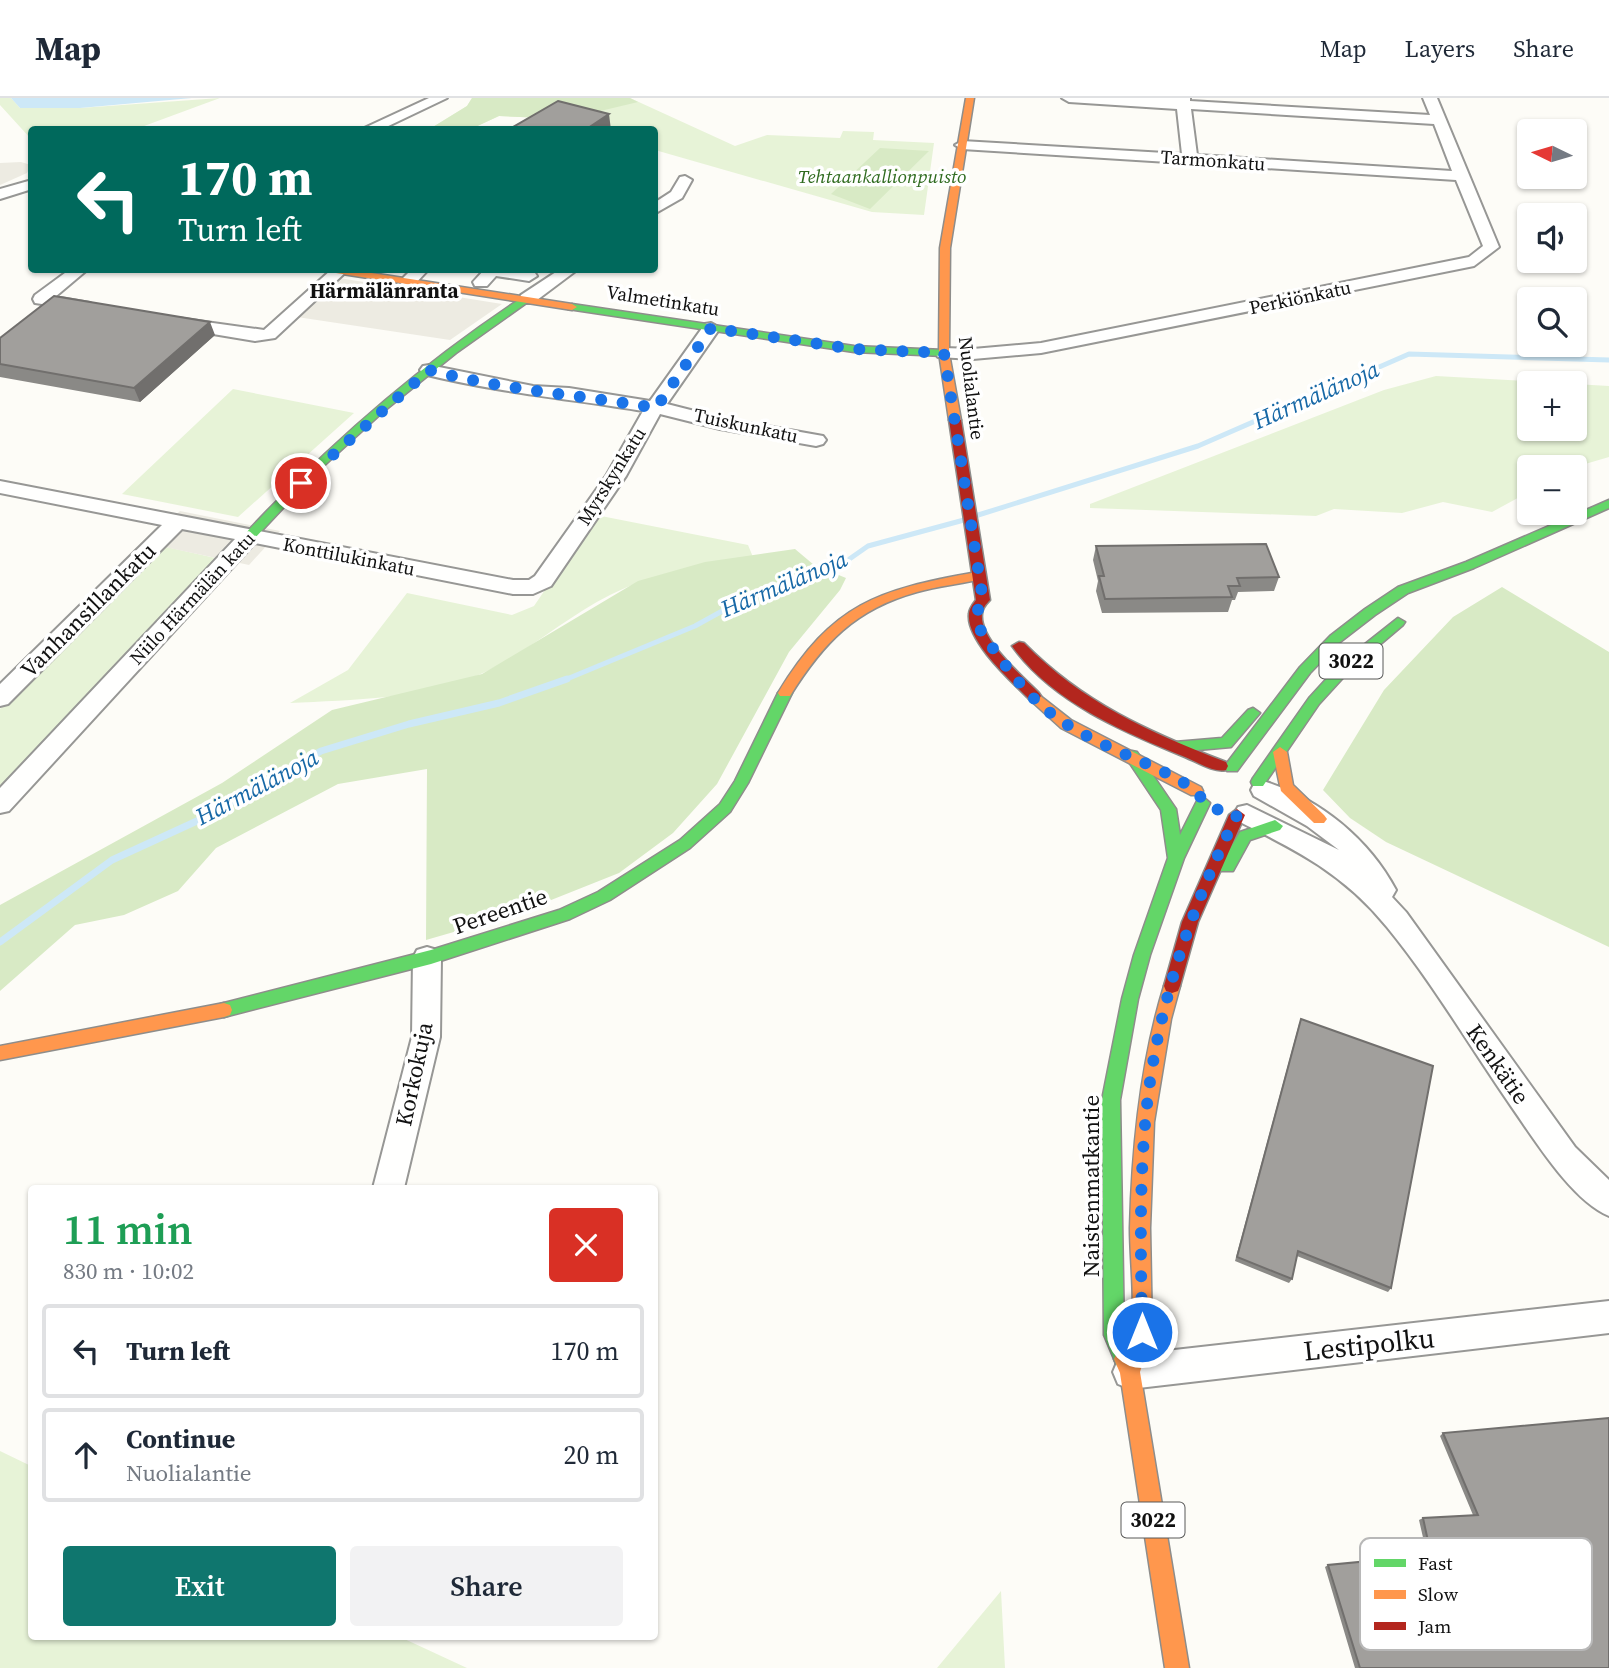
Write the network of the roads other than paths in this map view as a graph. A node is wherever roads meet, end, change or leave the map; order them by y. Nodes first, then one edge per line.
1 (440, 98) edge
2 (970, 98) edge
3 (1069, 98) edge
4 (1430, 98) edge
5 (1183, 101) edge
6 (1440, 120) junction
7 (376, 126) edge
8 (962, 145) junction
9 (1190, 159) junction
10 (1464, 176) junction
11 (685, 180) dead end
12 (28, 185) edge
13 (0, 194) edge
14 (658, 207) edge
15 (75, 273) edge
16 (335, 273) edge
17 (384, 273) edge
18 (490, 273) edge
19 (498, 273) edge
20 (560, 273) edge
21 (414, 275) edge
22 (481, 282) dead end
23 (528, 283) edge
24 (96, 309) edge
25 (162, 320) edge
26 (711, 328) junction
27 (944, 353) junction
28 (429, 370) junction
29 (656, 408) junction
30 (816, 440) dead end
31 (0, 487) edge
32 (1609, 504) edge
33 (177, 522) junction
34 (249, 537) junction
35 (1470, 565) junction
36 (977, 576) junction
37 (533, 587) joint
38 (1434, 595) dead end
39 (961, 598) dead end
40 (938, 600) dead end
41 (882, 601) junction
42 (986, 601) junction
43 (1414, 610) dead end
44 (1009, 631) dead end
45 (0, 698) edge
46 (1282, 699) junction
47 (1175, 747) junction
48 (1280, 752) junction
49 (1132, 757) junction
50 (1227, 767) junction
51 (1260, 786) junction
52 (1199, 797) junction
53 (0, 804) edge
54 (1242, 815) junction
55 (1319, 819) junction
56 (1275, 826) junction
57 (1176, 858) junction
58 (1397, 920) junction
59 (1190, 922) junction
60 (428, 958) junction
61 (0, 1053) edge
62 (389, 1185) edge
63 (1609, 1200) edge
64 (1609, 1317) edge
65 (1130, 1372) junction
66 (1177, 1668) edge

1 - 7 street
2 - 8 street, Nuolialantie
3 - 5 street
4 - 6 street, Perkiönkatu
5 - 6 street
5 - 9 street
6 - 10 street, Perkiönkatu
8 - 9 street, Tarmonkatu
8 - 27 street, Nuolialantie
9 - 10 street, Tarmonkatu
10 - 27 street, Perkiönkatu
11 - 14 street
12 - 13 street
15 - 24 street
16 - 25 street
17 - 21 street, Valmetinkatu
18 - 22 street
19 - 23 street
20 - 23 street
21 - 23 street, Valmetinkatu
23 - 26 street, Valmetinkatu
23 - 28 street, Niilo Härmälän katu
26 - 27 street, Valmetinkatu
26 - 29 street, Myrskynkatu
27 - 36 street, Nuolialantie
28 - 29 street, Tuiskunkatu
28 - 34 street, Niilo Härmälän katu
29 - 30 street, Tuiskunkatu
29 - 37 street, Myrskynkatu
31 - 33 street, Konttilukinkatu
32 - 35 street, 3022
33 - 34 street, Konttilukinkatu
33 - 45 street, Vanhansillankatu
34 - 37 street, Konttilukinkatu
34 - 53 street, Niilo Härmälän katu
35 - 38 street, 3022
35 - 46 street, 3022
36 - 41 street, Pereentie
36 - 42 street, Nuolialantie
39 - 42 street
40 - 41 street, Pereentie
41 - 60 street, Pereentie
42 - 49 street, Nuolialantie
43 - 48 street, 3022
44 - 47 street
46 - 47 street
46 - 50 street, 3022
47 - 50 street
48 - 51 street, 3022
48 - 55 street
49 - 52 street, Nuolialantie
49 - 57 street
50 - 51 street
50 - 52 street
51 - 54 street
51 - 55 street, Kenkätie
52 - 54 street
52 - 57 street, Naistenmatkantie / 3022
54 - 56 street, Kenkätie
54 - 59 street, Naistenmatkantie / 3022
55 - 58 street, Kenkätie
56 - 58 street, Kenkätie
56 - 59 street
57 - 65 street, Naistenmatkantie / 3022
58 - 63 street, Kenkätie
59 - 65 street, Naistenmatkantie / 3022
60 - 61 street, Pereentie
60 - 62 street, Korkokuja
64 - 65 street, Lestipolku
65 - 66 street, Naistenmatkantie / 3022

